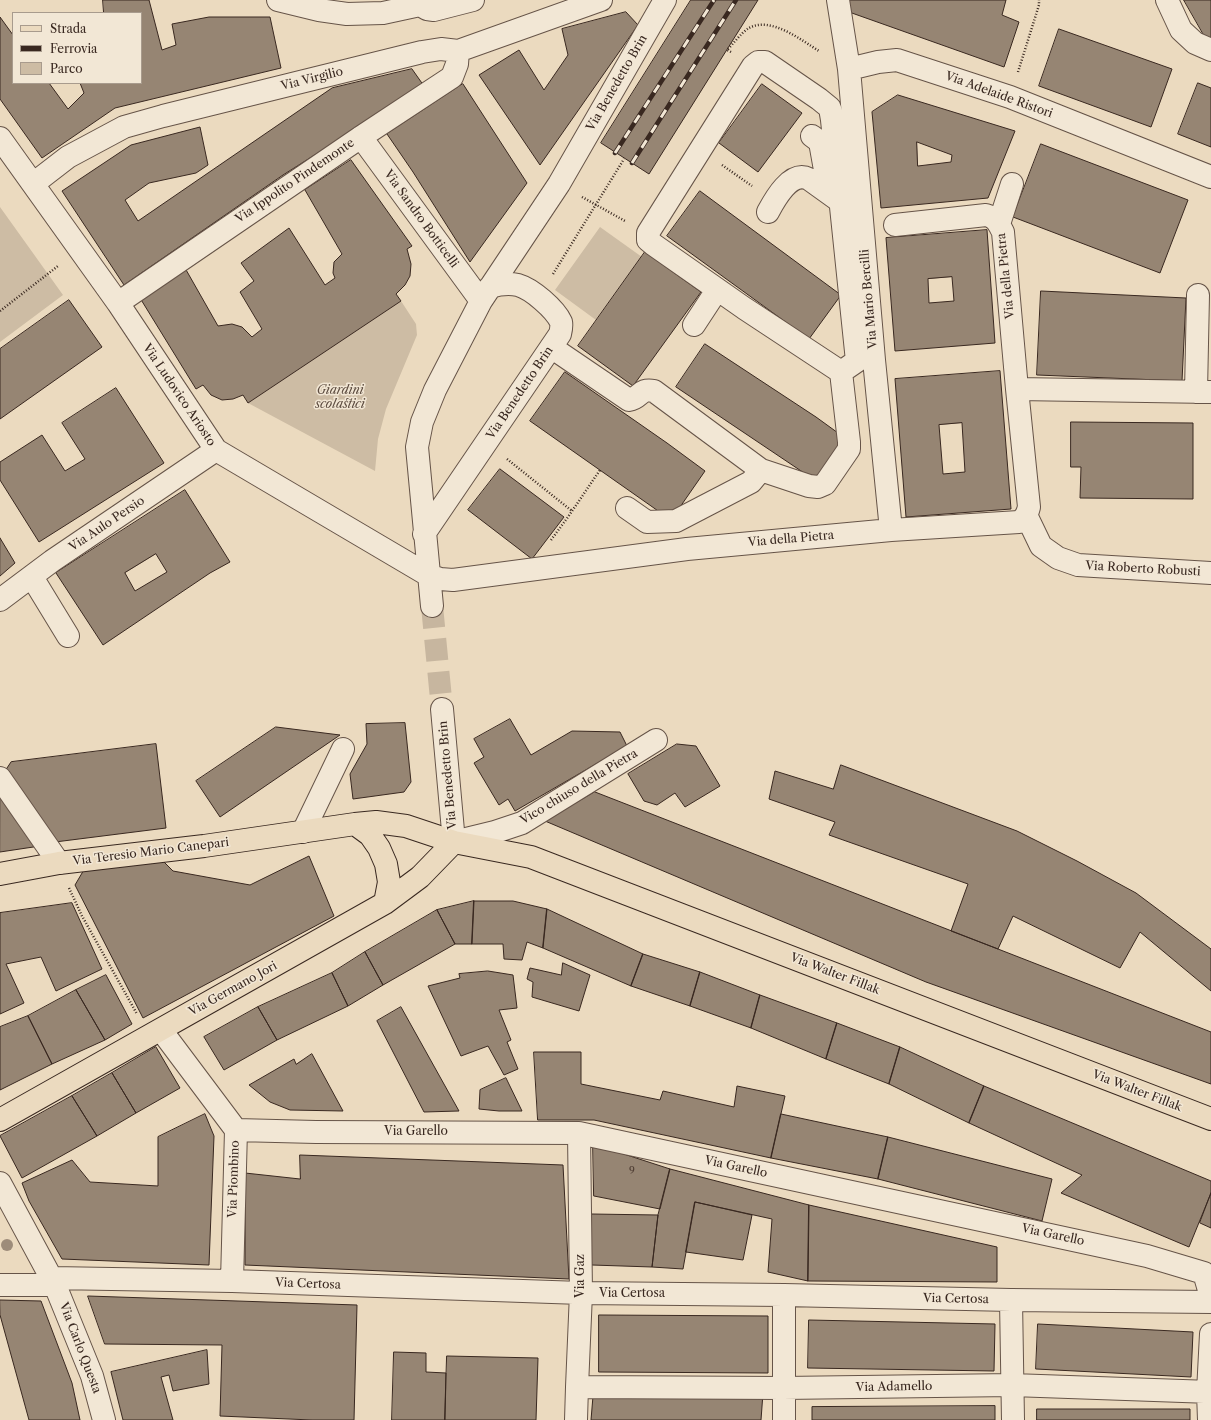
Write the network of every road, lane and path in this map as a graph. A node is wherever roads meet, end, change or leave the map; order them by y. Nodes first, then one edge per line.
1 (278, 0) edge
2 (473, 0) edge
3 (601, 0) edge
4 (838, 0) edge
5 (1039, 0) edge
6 (1167, 0) edge
7 (660, 1) edge
8 (419, 3) edge
9 (727, 50) dead end
10 (1211, 50) edge
11 (458, 51) junction
12 (849, 69) junction
13 (1010, 98) junction
14 (812, 136) dead end
15 (361, 137) junction
16 (0, 138) edge
17 (701, 149) junction
18 (624, 159) dead end
19 (1211, 177) edge
20 (32, 184) junction
21 (1012, 184) dead end
22 (841, 202) junction
23 (771, 207) joint
24 (610, 213) dead end
25 (895, 224) dead end
26 (999, 224) junction
27 (49, 274) dead end
28 (717, 290) junction
29 (486, 294) junction
30 (1198, 295) dead end
31 (118, 303) junction
32 (0, 311) edge
33 (694, 325) dead end
34 (551, 347) junction
35 (857, 364) junction
36 (1017, 389) junction
37 (1203, 392) edge
38 (216, 450) junction
39 (502, 455) dead end
40 (600, 470) dead end
41 (761, 470) junction
42 (627, 508) dead end
43 (572, 511) junction
44 (568, 517) dead end
45 (1024, 519) junction
46 (891, 530) junction
47 (424, 534) junction
48 (1211, 573) edge
49 (428, 575) junction
50 (32, 577) junction
51 (0, 600) edge
52 (432, 606) tunnel mouth
53 (68, 636) dead end
54 (442, 708) tunnel mouth
55 (656, 740) dead end
56 (343, 749) dead end
57 (0, 778) edge
58 (355, 824) junction
59 (303, 832) junction
60 (454, 842) junction
61 (59, 863) junction
62 (0, 874) edge
63 (385, 902) junction
64 (161, 1030) junction
65 (1211, 1119) edge
66 (0, 1120) edge
67 (236, 1130) junction
68 (579, 1133) junction
69 (0, 1183) edge
70 (54, 1281) junction
71 (232, 1281) junction
72 (0, 1286) edge
73 (581, 1293) junction
74 (784, 1295) junction
75 (1211, 1297) edge
76 (1011, 1300) junction
77 (1211, 1302) edge
78 (1211, 1334) edge
79 (1012, 1385) junction
80 (576, 1387) junction
81 (783, 1388) junction
82 (1210, 1392) edge
83 (104, 1420) edge
84 (576, 1420) edge
85 (784, 1420) edge
86 (1013, 1420) edge
87 (1209, 1420) edge

1 - 8 street
2 - 8 street
3 - 11 street, Via Virgilio
4 - 12 street
5 - 13 path
6 - 10 street
7 - 29 street, Via Benedetto Brin
9 - 12 path
11 - 15 street, Via Ippolito Pindemonte
11 - 20 street, Via Virgilio
12 - 13 street, Via Adelaide Ristori
12 - 35 street, Via Mario Bercilli
13 - 19 street, Via Adelaide Ristori
14 - 22 street
15 - 29 street, Via Sandro Botticelli
15 - 31 street, Via Ippolito Pindemonte
16 - 20 street, Via Ludovico Ariosto
17 - 22 street, Via Mario Bercilli
17 - 23 path
17 - 28 street, Via Mario Bercilli
18 - 24 path
20 - 31 street, Via Ludovico Ariosto
21 - 26 street
22 - 23 street
22 - 35 street, Via Mario Bercilli
25 - 26 street, Via della Pietra
26 - 36 street, Via della Pietra
27 - 32 path
28 - 33 street
28 - 35 street, Via Mario Bercilli
29 - 34 street, Via Benedetto Brin
29 - 47 street, Via Benedetto Brin
30 - 37 street
31 - 38 street, Via Ludovico Ariosto
34 - 41 street, Via Mario Bercilli
34 - 47 street, Via Benedetto Brin
35 - 41 street, Via Mario Bercilli
35 - 46 street, Via Mario Bercilli
36 - 37 street
36 - 45 street, Via della Pietra
38 - 49 street, Via Ludovico Ariosto
38 - 50 street, Via Aulo Persio
39 - 43 path
40 - 43 path
41 - 42 street
43 - 44 path
45 - 46 street, Via della Pietra
45 - 48 street, Via Roberto Robusti
46 - 49 street, Via della Pietra
47 - 49 street, Via Benedetto Brin
49 - 52 street, Via Benedetto Brin
50 - 51 street, Via Aulo Persio
50 - 53 street
54 - 60 street, Via Benedetto Brin
55 - 60 street, Vico chiuso della Pietra
56 - 59 street
57 - 61 street
58 - 59 main road, Via Teresio Mario Canepari
58 - 60 main road, Via Teresio Mario Canepari
58 - 63 main road
59 - 61 main road, Via Teresio Mario Canepari
60 - 63 main road, Via Germano Jori
60 - 65 main road, Via Walter Fillak
61 - 62 main road, Via Teresio Mario Canepari
61 - 64 path
63 - 64 main road, Via Germano Jori
64 - 66 main road, Via Germano Jori
64 - 67 street, Via Piombino
67 - 68 street, Via Garello
67 - 71 street, Via Piombino
68 - 73 street, Via Gaz
68 - 75 street, Via Garello
69 - 70 street, Via Carlo Questa
70 - 71 street, Via Certosa
70 - 72 street, Via Certosa
70 - 83 street, Via Carlo Questa
71 - 73 street, Via Certosa
73 - 74 street, Via Certosa
73 - 80 street, Via Gaz
74 - 76 street, Via Certosa
74 - 81 street
76 - 77 street, Via Certosa
76 - 79 street
78 - 82 street
79 - 81 street, Via Adamello
79 - 82 street, Via Adamello
79 - 86 street
80 - 81 street, Via Adamello
80 - 84 street, Via Gaz
81 - 85 street
82 - 87 street

